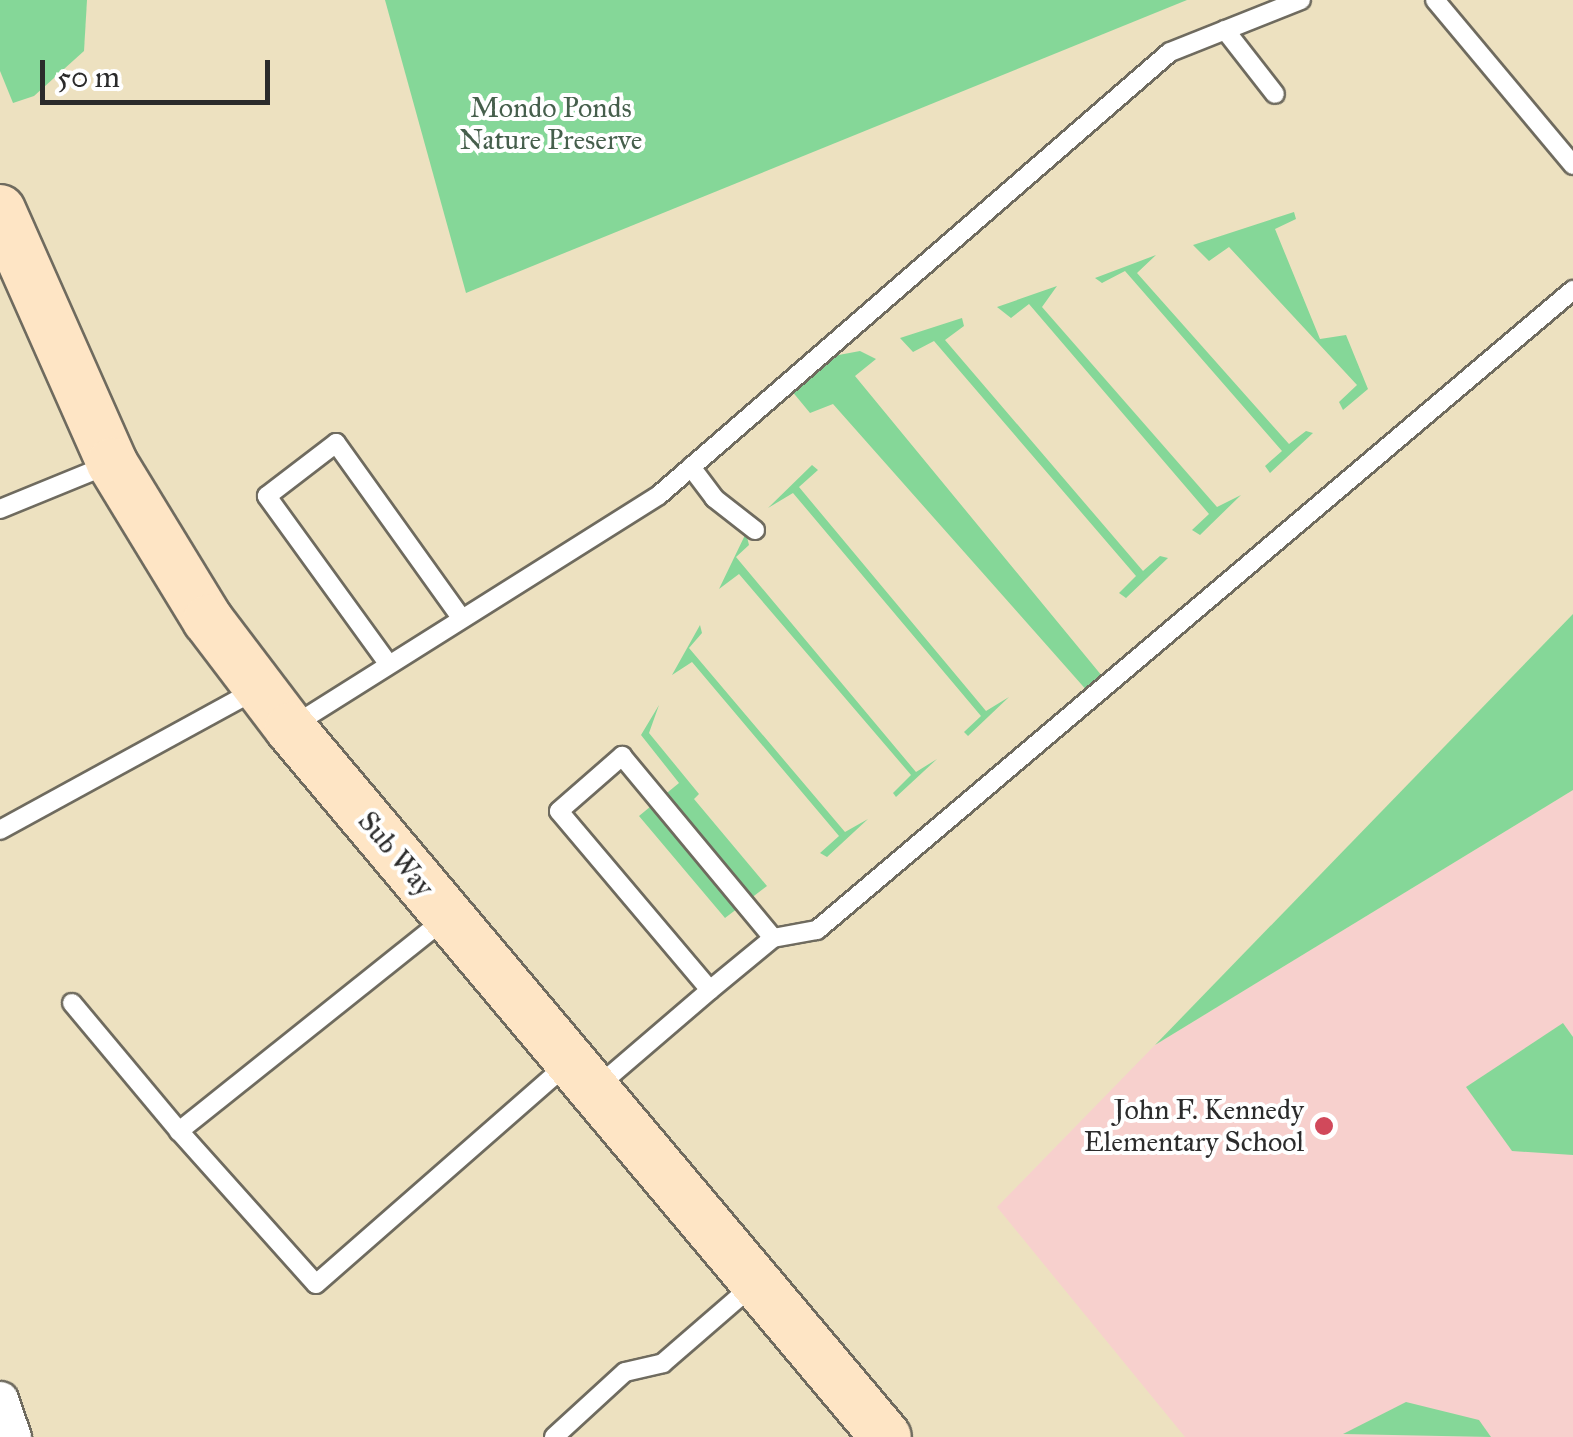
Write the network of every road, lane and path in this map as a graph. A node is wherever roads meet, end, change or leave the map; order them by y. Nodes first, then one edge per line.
1 (1301, 0) edge
2 (1436, 0) edge
3 (1225, 30) junction
4 (1275, 94) dead end
5 (1573, 165) edge
6 (0, 210) edge
7 (1573, 290) edge
8 (112, 463) junction
9 (691, 467) junction
10 (0, 510) edge
11 (756, 530) dead end
12 (460, 616) junction
13 (387, 662) junction
14 (258, 688) junction
15 (290, 728) junction
16 (0, 830) edge
17 (448, 916) junction
18 (774, 938) junction
19 (710, 990) junction
20 (72, 1002) dead end
21 (582, 1076) junction
22 (180, 1131) junction
23 (756, 1283) junction
24 (0, 1398) edge
25 (13, 1437) edge
26 (554, 1437) edge
27 (886, 1437) edge

1 - 3 lane
2 - 5 lane
3 - 4 lane
3 - 9 lane
6 - 8 main road, Sub Way
7 - 18 lane
8 - 10 lane
8 - 14 main road, Sub Way
9 - 11 lane
9 - 12 lane
12 - 13 lane
12 - 13 lane
13 - 15 lane
14 - 15 main road, Sub Way
14 - 16 lane
15 - 17 main road, Sub Way
17 - 21 main road, Sub Way
17 - 22 lane
18 - 19 lane
18 - 19 lane
19 - 21 lane
20 - 22 lane
21 - 22 lane
21 - 23 main road, Sub Way
23 - 26 lane
23 - 27 main road, Sub Way
24 - 25 street

